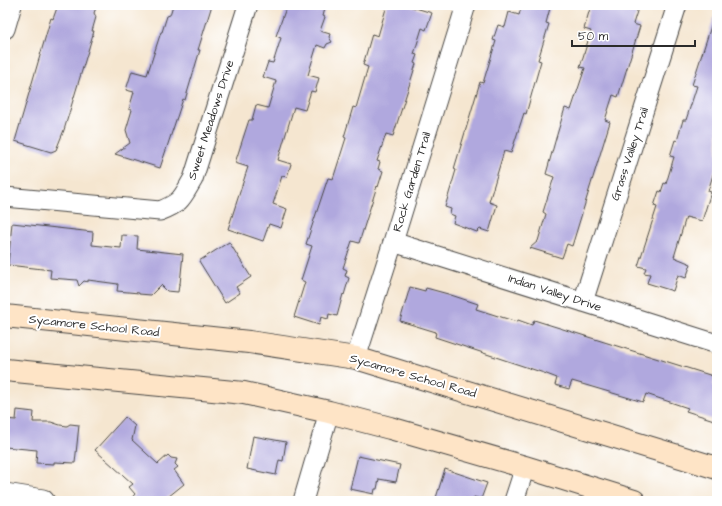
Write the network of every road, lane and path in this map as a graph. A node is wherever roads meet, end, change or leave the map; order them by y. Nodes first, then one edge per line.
1 (12, 5) edge
2 (248, 5) edge
3 (466, 5) edge
4 (678, 5) edge
5 (5, 29) edge
6 (5, 197) edge
7 (393, 242) junction
8 (583, 302) junction
9 (5, 316) edge
10 (717, 344) edge
11 (356, 358) junction
12 (5, 370) edge
13 (329, 412) junction
14 (524, 467) junction
15 (717, 468) edge
16 (5, 493) edge
17 (45, 501) edge
18 (303, 501) edge
19 (514, 501) edge
20 (634, 501) edge

1 - 5 street
2 - 6 street, Sweet Meadows Drive
3 - 7 street, Rock Garden Trail
4 - 8 street, Grass Valley Trail
7 - 8 street, Indian Valley Drive
7 - 11 street, Rock Garden Trail
8 - 10 street, Indian Valley Drive
9 - 11 main road, Sycamore School Road
11 - 15 main road, Sycamore School Road
12 - 13 main road
13 - 14 main road
13 - 18 street
14 - 19 street
14 - 20 main road
16 - 17 street

